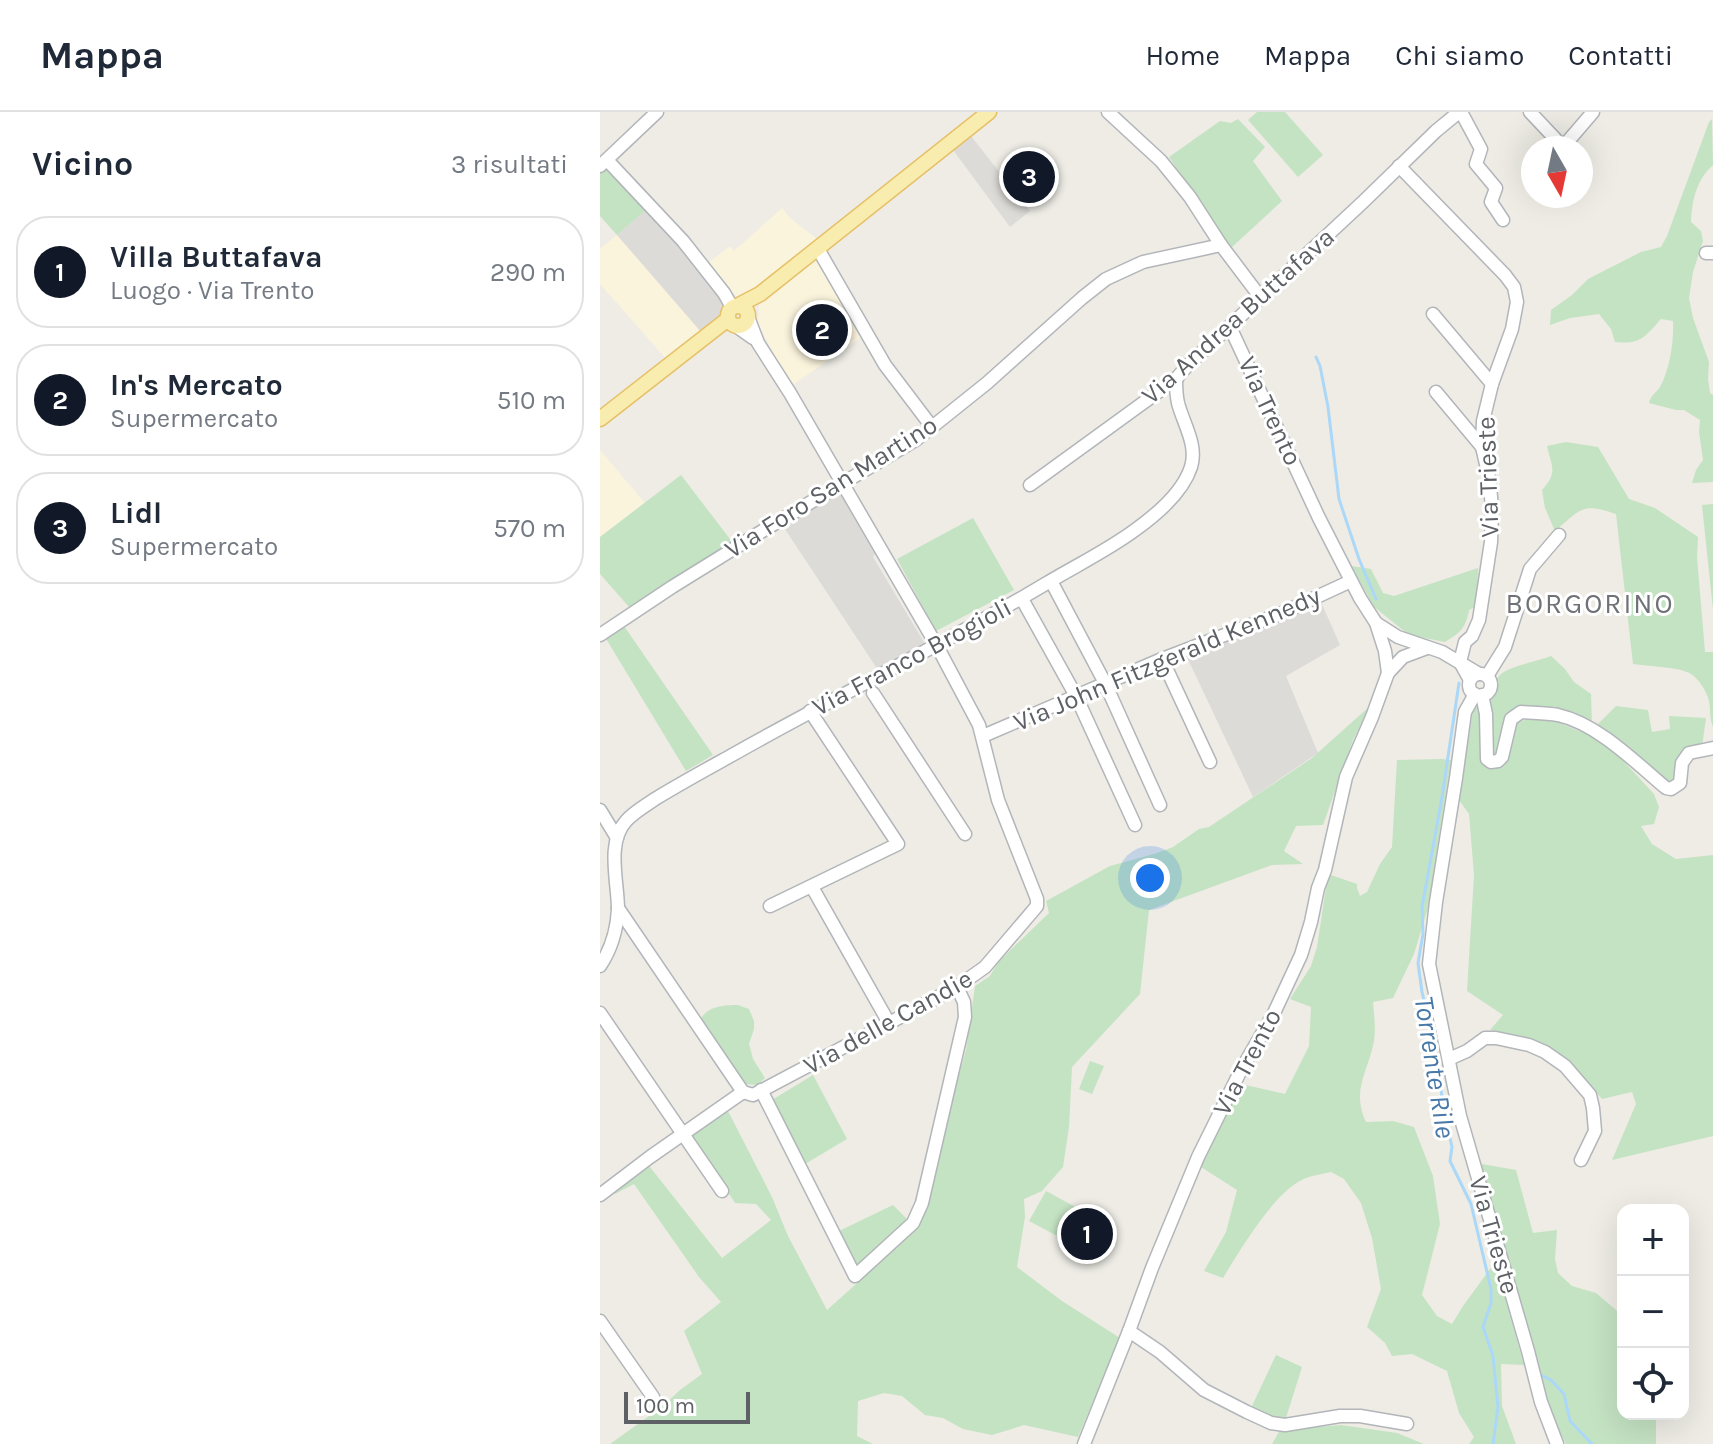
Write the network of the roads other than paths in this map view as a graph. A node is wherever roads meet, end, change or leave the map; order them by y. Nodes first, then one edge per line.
1 (657, 112) edge
2 (989, 112) edge
3 (1108, 112) edge
4 (1530, 112) edge
5 (1593, 112) edge
6 (1452, 114) edge
7 (1553, 136) edge
8 (1572, 136) edge
9 (604, 163) edge
10 (1399, 166) junction
11 (1503, 220) dead end
12 (1221, 245) junction
13 (818, 249) junction
14 (1261, 298) junction
15 (1433, 314) dead end
16 (739, 315) junction
17 (1230, 327) junction
18 (1176, 379) junction
19 (1492, 384) junction
20 (1436, 392) dead end
21 (600, 419) edge
22 (932, 427) junction
23 (1482, 447) junction
24 (842, 482) junction
25 (1030, 485) dead end
26 (1559, 535) dead end
27 (1051, 581) junction
28 (1351, 581) junction
29 (1022, 599) junction
30 (1376, 623) junction
31 (600, 635) edge
32 (1401, 639) junction
33 (1465, 642) junction
34 (937, 646) junction
35 (1427, 648) junction
36 (1385, 651) junction
37 (1442, 652) junction
38 (1162, 659) junction
39 (1400, 659) junction
40 (1460, 662) junction
41 (1388, 673) junction
42 (1479, 677) junction
43 (1105, 683) junction
44 (869, 687) junction
45 (1478, 694) junction
46 (1076, 696) junction
47 (810, 711) junction
48 (983, 736) junction
49 (1713, 748) edge
50 (1210, 762) dead end
51 (1160, 805) dead end
52 (600, 810) edge
53 (1135, 825) dead end
54 (965, 834) dead end
55 (617, 838) junction
56 (812, 887) junction
57 (770, 906) dead end
58 (618, 915) junction
59 (602, 959) edge
60 (957, 987) junction
61 (600, 1013) edge
62 (889, 1023) junction
63 (1449, 1059) junction
64 (761, 1090) junction
65 (743, 1092) junction
66 (684, 1135) junction
67 (1581, 1160) dead end
68 (722, 1191) dead end
69 (600, 1195) edge
70 (600, 1321) edge
71 (1129, 1331) junction
72 (653, 1397) dead end
73 (1407, 1424) dead end
74 (1084, 1444) edge
75 (1557, 1444) edge

1 - 9 street
2 - 13 main road
3 - 12 street
4 - 7 street
5 - 8 street
6 - 10 street, Via Andrea Buttafava
6 - 11 street
9 - 16 street
10 - 14 street, Via Andrea Buttafava
10 - 19 street, Via Trieste
12 - 14 street
12 - 22 street, Via Foro San Martino
13 - 16 main road
13 - 22 street
14 - 17 street, Via Andrea Buttafava
15 - 19 street
16 - 21 main road
16 - 24 street
17 - 18 street, Via Andrea Buttafava
17 - 28 street, Via Trento
18 - 25 street, Via Andrea Buttafava
18 - 27 street, Via Franco Brogioli
19 - 23 street, Via Trieste
20 - 23 street
22 - 24 street, Via Foro San Martino
23 - 33 street, Via Trieste
24 - 31 street, Via Foro San Martino
24 - 34 street
26 - 42 street
27 - 29 street, Via Franco Brogioli
27 - 43 street
28 - 30 street, Via Trento
28 - 38 street, Via John Fitzgerald Kennedy
29 - 34 street, Via Franco Brogioli
29 - 46 street
30 - 32 street, Via Trento
30 - 36 street, Via Trento
32 - 35 street, Via Trento
32 - 36 street
32 - 39 street
33 - 37 street
33 - 40 street, Via Trieste
34 - 44 street, Via Franco Brogioli
34 - 48 street
35 - 37 street, Via Trento
35 - 39 street, Via Trento
36 - 39 street
36 - 41 street, Via Trento
37 - 40 street, Via Trento
38 - 43 street, Via John Fitzgerald Kennedy
38 - 50 street
39 - 41 street, Via Trento
40 - 42 street
41 - 71 street, Via Trento
42 - 45 street
42 - 45 street, Via Trieste
43 - 46 street, Via John Fitzgerald Kennedy
43 - 51 street
44 - 47 street, Via Franco Brogioli
44 - 54 street
45 - 49 street
45 - 63 street, Via Trieste
46 - 48 street, Via John Fitzgerald Kennedy
46 - 53 street
47 - 55 street, Via Franco Brogioli
47 - 56 street
48 - 60 street, Via delle Candie
52 - 55 street
55 - 58 street
56 - 57 street
56 - 62 street
58 - 59 street
58 - 65 street
60 - 62 street, Via delle Candie
60 - 64 street
61 - 66 street
62 - 64 street, Via delle Candie
63 - 67 street
63 - 75 street, Via Trieste
64 - 65 street
65 - 66 street
66 - 68 street
66 - 69 street
70 - 72 street
71 - 73 street
71 - 74 street, Via Trento

